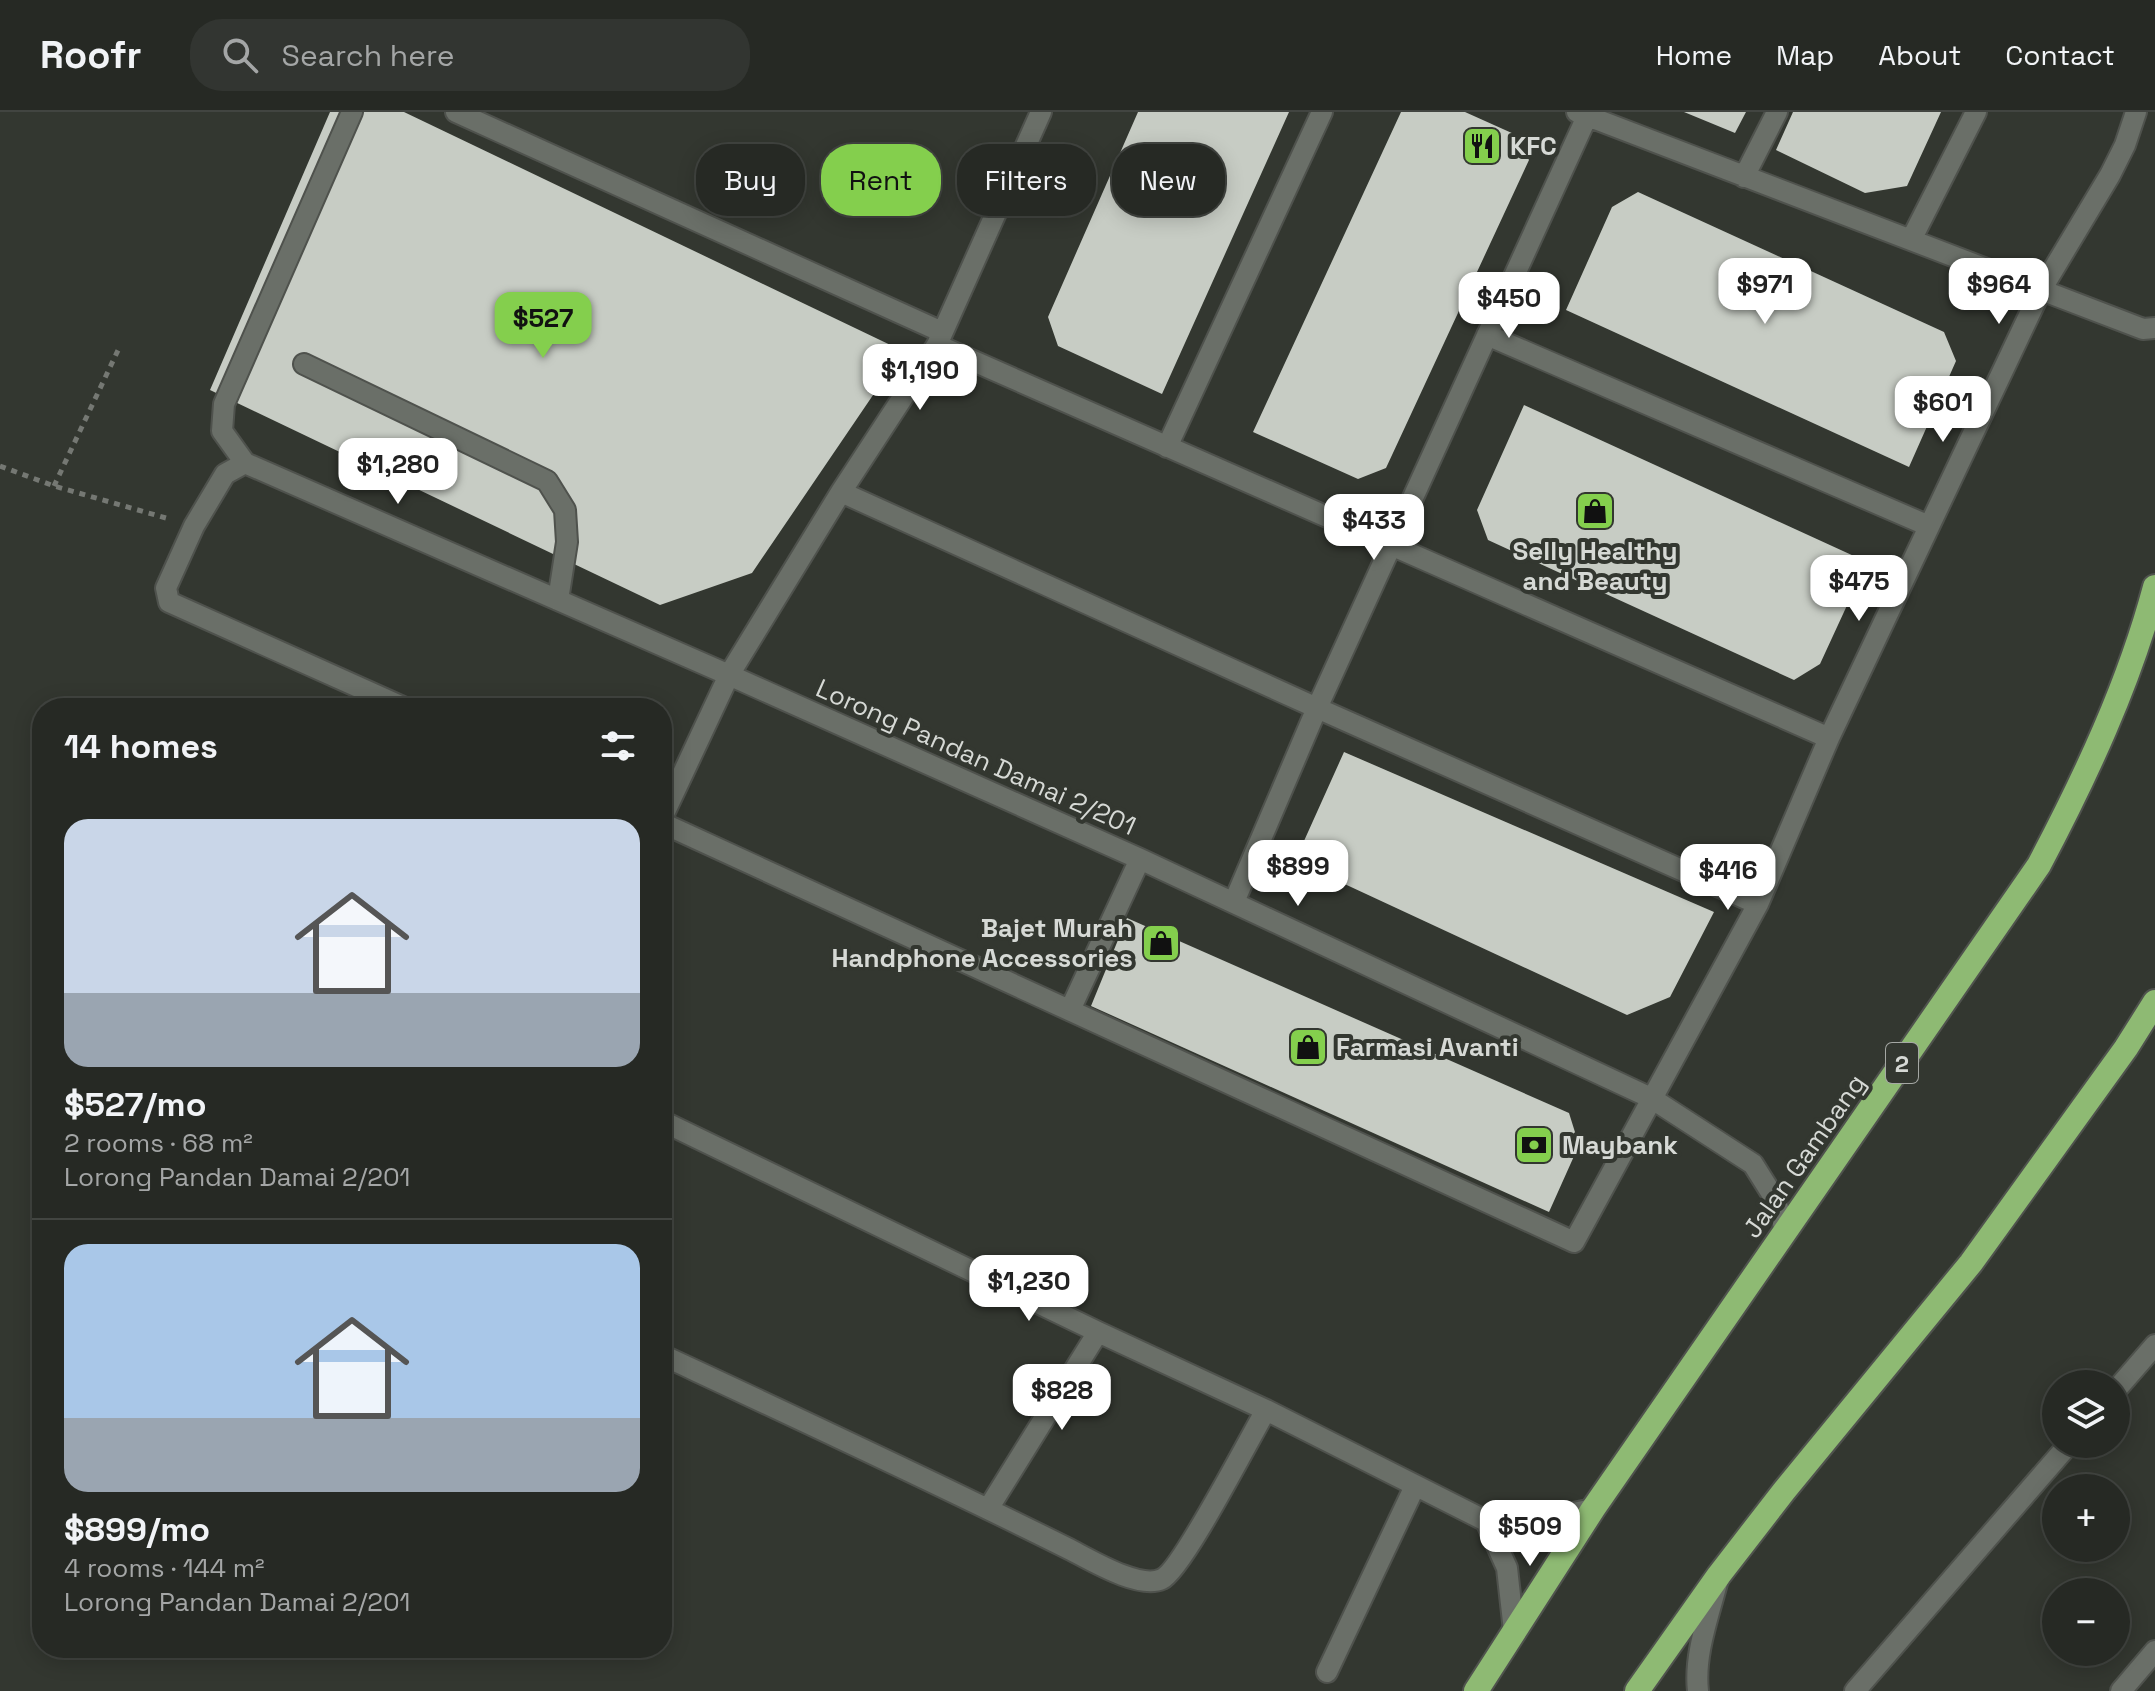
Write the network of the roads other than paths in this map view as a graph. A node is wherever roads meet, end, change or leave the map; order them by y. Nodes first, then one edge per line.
1 (352, 112) edge
2 (456, 112) edge
3 (1041, 112) edge
4 (1322, 112) edge
5 (1777, 112) edge
6 (1976, 112) edge
7 (2136, 112) edge
8 (1584, 113) edge
9 (1744, 177) junction
10 (1911, 240) junction
11 (2041, 290) junction
12 (2151, 334) edge
13 (1487, 335) junction
14 (940, 339) junction
15 (304, 364) dead end
16 (1167, 447) junction
17 (245, 463) junction
18 (841, 492) junction
19 (1929, 526) junction
20 (1391, 546) junction
21 (2155, 587) edge
22 (558, 600) junction
23 (729, 675) junction
24 (383, 698) edge
25 (1317, 708) junction
26 (1829, 738) junction
27 (672, 799) edge
28 (672, 826) edge
29 (1140, 859) junction
30 (1234, 902) junction
31 (1758, 904) junction
32 (2155, 1002) edge
33 (1070, 1010) junction
34 (1651, 1098) junction
35 (672, 1126) edge
36 (1786, 1232) junction
37 (1098, 1332) junction
38 (2155, 1345) edge
39 (672, 1360) edge
40 (2130, 1374) edge
41 (1266, 1410) junction
42 (2057, 1458) edge
43 (1415, 1486) junction
44 (988, 1509) junction
45 (1593, 1509) junction
46 (1486, 1521) junction
47 (1719, 1575) junction
48 (1514, 1631) junction
49 (2155, 1651) edge
50 (1327, 1672) dead end
51 (1476, 1691) edge
52 (1637, 1691) edge
53 (1698, 1691) edge
54 (1855, 1691) edge
55 (2121, 1691) edge

1 - 17 street
2 - 14 street
3 - 14 street
4 - 16 street
5 - 9 street
6 - 10 street
7 - 11 street
8 - 9 street
8 - 13 street
9 - 10 street
10 - 11 street
11 - 12 street
11 - 19 street
13 - 19 street
13 - 20 street
14 - 16 street
14 - 18 street
15 - 22 street
16 - 20 street
17 - 22 street, Lorong Pandan Damai 2/201
17 - 24 street
18 - 23 street
18 - 25 street
19 - 26 street
20 - 25 street
20 - 26 street
21 - 36 highway, Jalan Gambang / 2
22 - 23 street, Lorong Pandan Damai 2/201
23 - 27 street
23 - 29 street, Lorong Pandan Damai 2/201
25 - 30 street
25 - 31 street
26 - 31 street
28 - 33 street
29 - 30 street, Lorong Pandan Damai 2/201
29 - 33 street
30 - 34 street, Lorong Pandan Damai 2/201
31 - 34 street
32 - 47 highway
33 - 34 street
34 - 36 street, Lorong Pandan Damai 2/201
35 - 37 street
36 - 45 highway, Jalan Gambang / 2
37 - 41 street
37 - 44 street
38 - 40 street
39 - 44 street
41 - 43 street
41 - 44 street
42 - 54 street
43 - 46 street
43 - 50 street
45 - 46 street
45 - 48 highway, Jalan Gambang / 2
46 - 48 street
47 - 52 highway
47 - 53 street
48 - 51 highway, Jalan Gambang / 2
49 - 55 street

